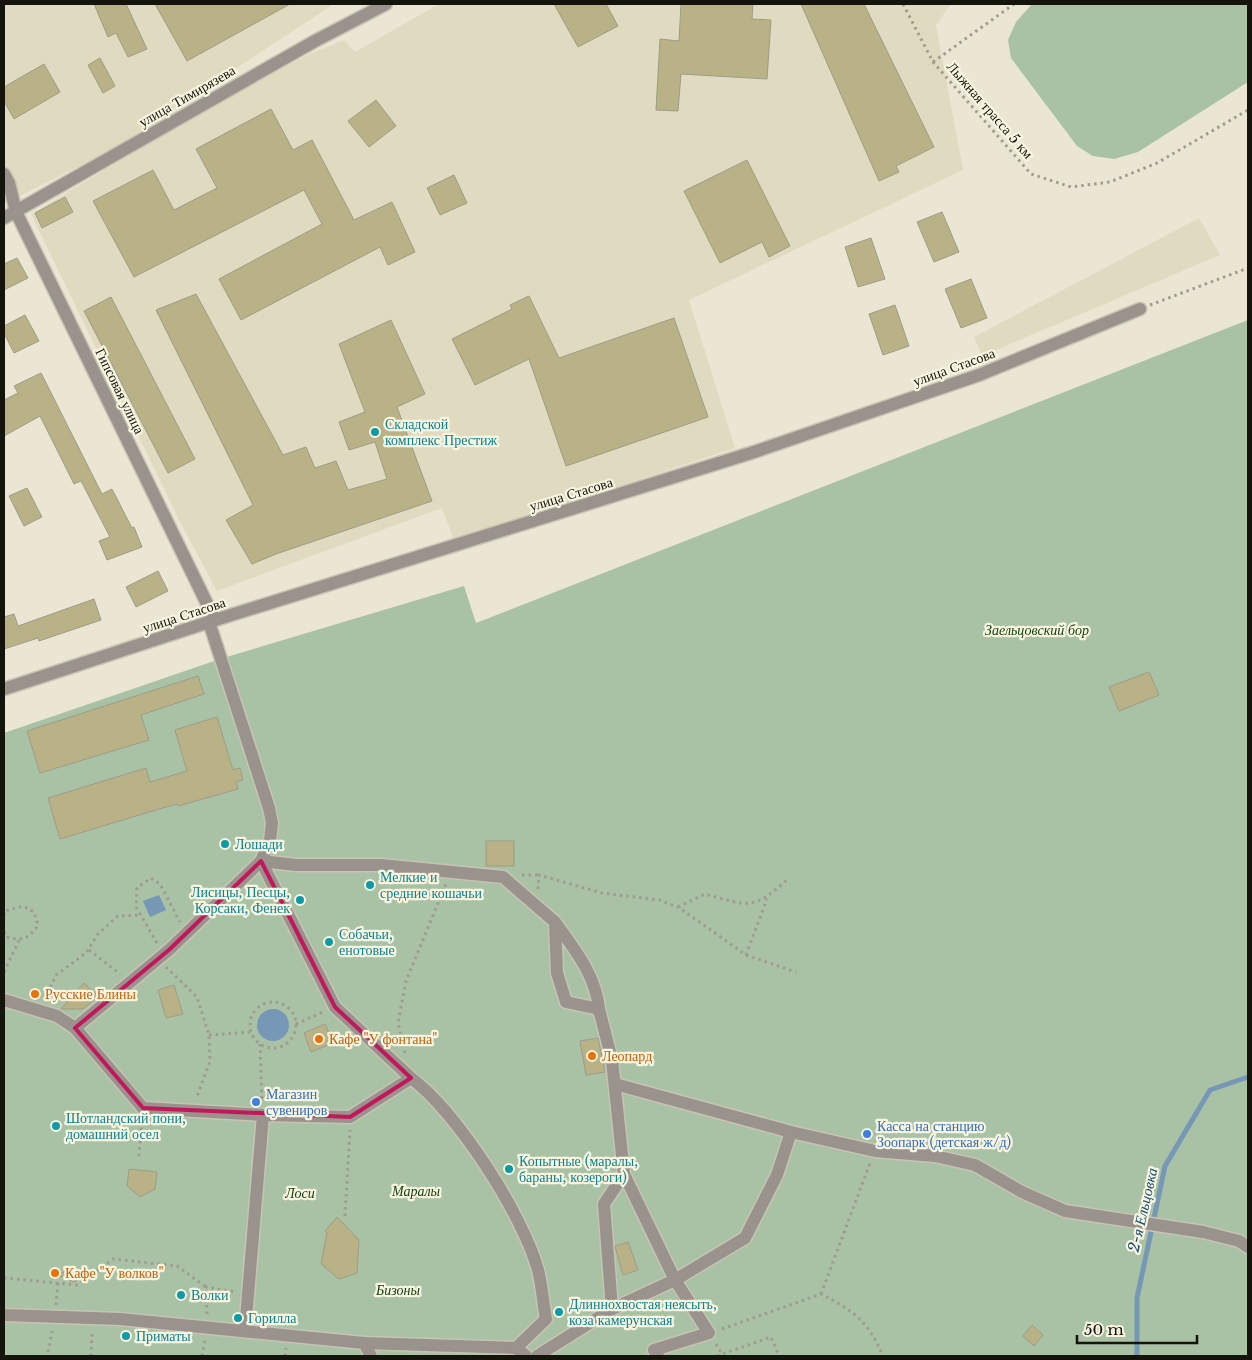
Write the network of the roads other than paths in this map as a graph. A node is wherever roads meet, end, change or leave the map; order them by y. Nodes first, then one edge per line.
1 (386, 4) edge
2 (4, 174) edge
3 (16, 212) junction
4 (4, 218) edge
5 (1140, 309) road end
6 (212, 621) junction
7 (4, 689) edge
8 (261, 861) junction
9 (555, 922) junction
10 (4, 1000) edge
11 (600, 1009) junction
12 (75, 1028) junction
13 (411, 1078) junction
14 (615, 1084) junction
15 (263, 1115) junction
16 (791, 1132) junction
17 (624, 1174) junction
18 (1248, 1247) edge
19 (675, 1280) junction
20 (612, 1309) junction
21 (4, 1315) edge
22 (246, 1331) junction
23 (364, 1343) junction
24 (521, 1352) edge
25 (371, 1356) edge
26 (538, 1356) edge
27 (658, 1356) edge

1 - 3 street, улица Тимирязева
2 - 3 street, Гипсовая улица
3 - 4 street, улица Тимирязева
3 - 6 street, Гипсовая улица
5 - 6 street, улица Стасова
6 - 7 street, улица Стасова
6 - 8 street, Гипсовая улица
8 - 9 street
8 - 12 street
8 - 13 street
9 - 11 street
9 - 11 street
10 - 12 street
11 - 14 street
12 - 15 street
13 - 15 street
13 - 24 street
14 - 16 street
14 - 17 street
15 - 22 street
16 - 18 street
16 - 19 street
17 - 19 street
17 - 20 street
19 - 20 street
19 - 27 street
20 - 26 street
21 - 22 street
22 - 23 street
23 - 24 street
23 - 25 street

